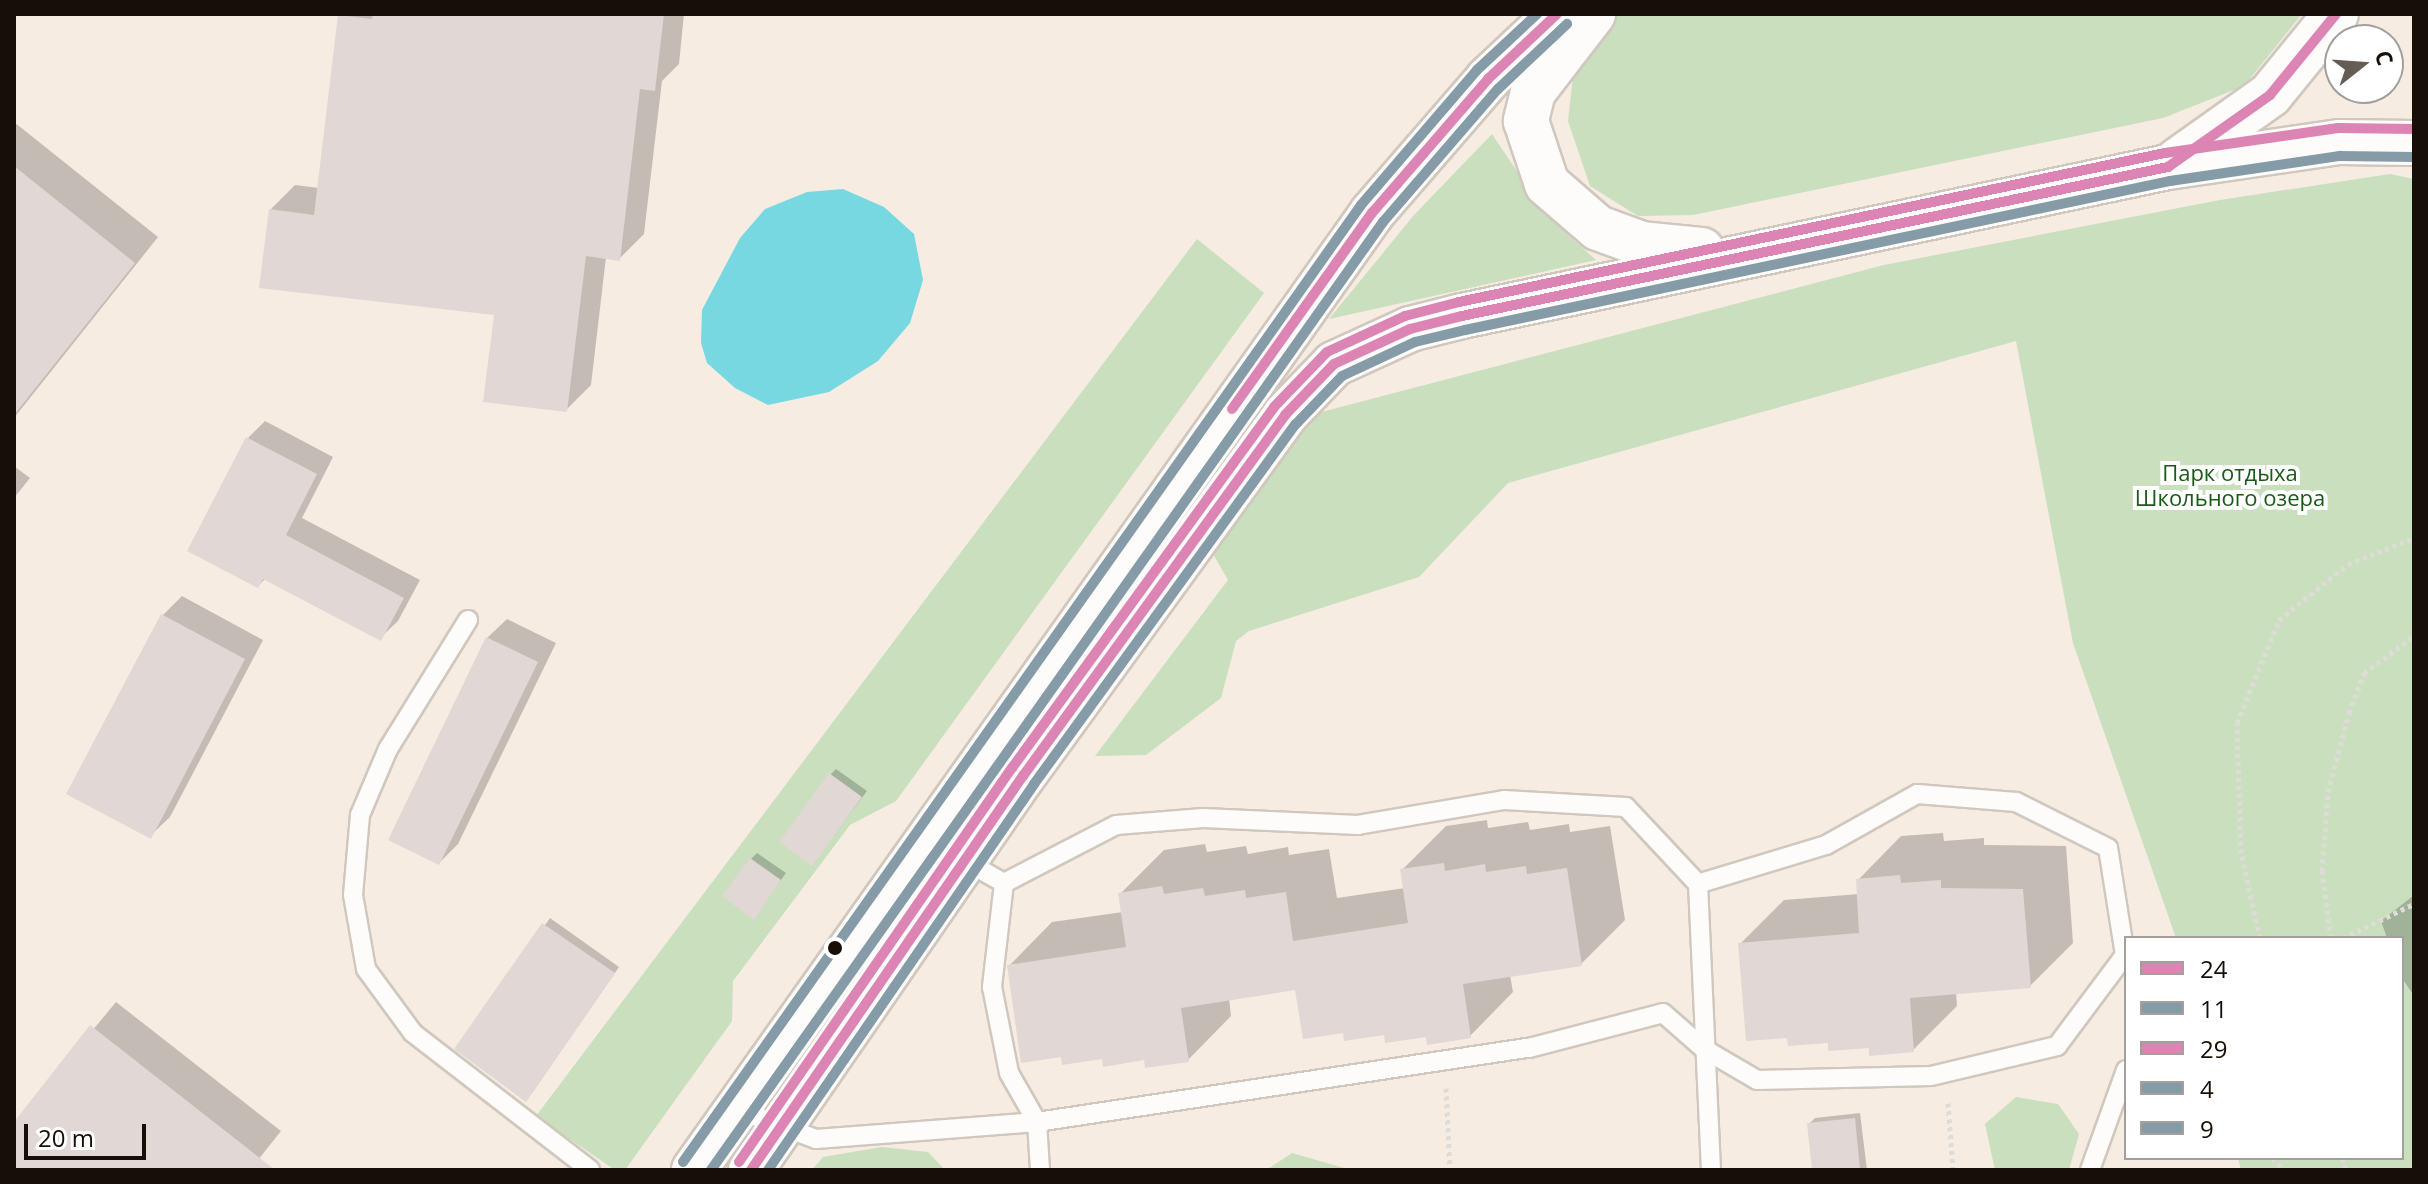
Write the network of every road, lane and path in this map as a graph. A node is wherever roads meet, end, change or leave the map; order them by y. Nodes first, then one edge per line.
1 (1557, 14) edge
2 (1593, 14) edge
3 (2336, 14) edge
4 (2414, 143) edge
5 (2168, 167) junction
6 (1745, 254) junction
7 (2414, 538) edge
8 (468, 620) dead end
9 (2414, 636) edge
10 (927, 836) junction
11 (964, 861) junction
12 (1004, 883) junction
13 (1698, 884) junction
14 (2414, 904) edge
15 (2260, 936) edge
16 (2331, 936) edge
17 (2347, 936) edge
18 (2124, 952) edge
19 (2124, 959) edge
20 (1704, 1049) junction
21 (1445, 1059) junction
22 (1945, 1073) junction
23 (2124, 1076) edge
24 (734, 1108) junction
25 (1037, 1122) junction
26 (781, 1127) junction
27 (590, 1170) edge
28 (694, 1170) edge
29 (751, 1170) edge
30 (1040, 1170) edge
31 (1450, 1170) edge
32 (1711, 1170) edge
33 (1953, 1170) edge
34 (2090, 1170) edge

1 - 10 street
2 - 6 street
3 - 5 street
4 - 5 street
5 - 6 street
6 - 11 street
7 - 15 path
8 - 27 lane
9 - 16 path
10 - 11 lane
10 - 24 street
11 - 12 lane
11 - 26 street
12 - 13 lane
12 - 25 lane
13 - 18 lane
13 - 20 lane
14 - 17 path
19 - 22 lane
20 - 21 lane
20 - 22 lane
20 - 32 lane
21 - 25 lane
21 - 31 path
22 - 33 path
23 - 34 lane
24 - 26 lane
24 - 28 street
25 - 26 lane
25 - 30 lane
26 - 29 street

